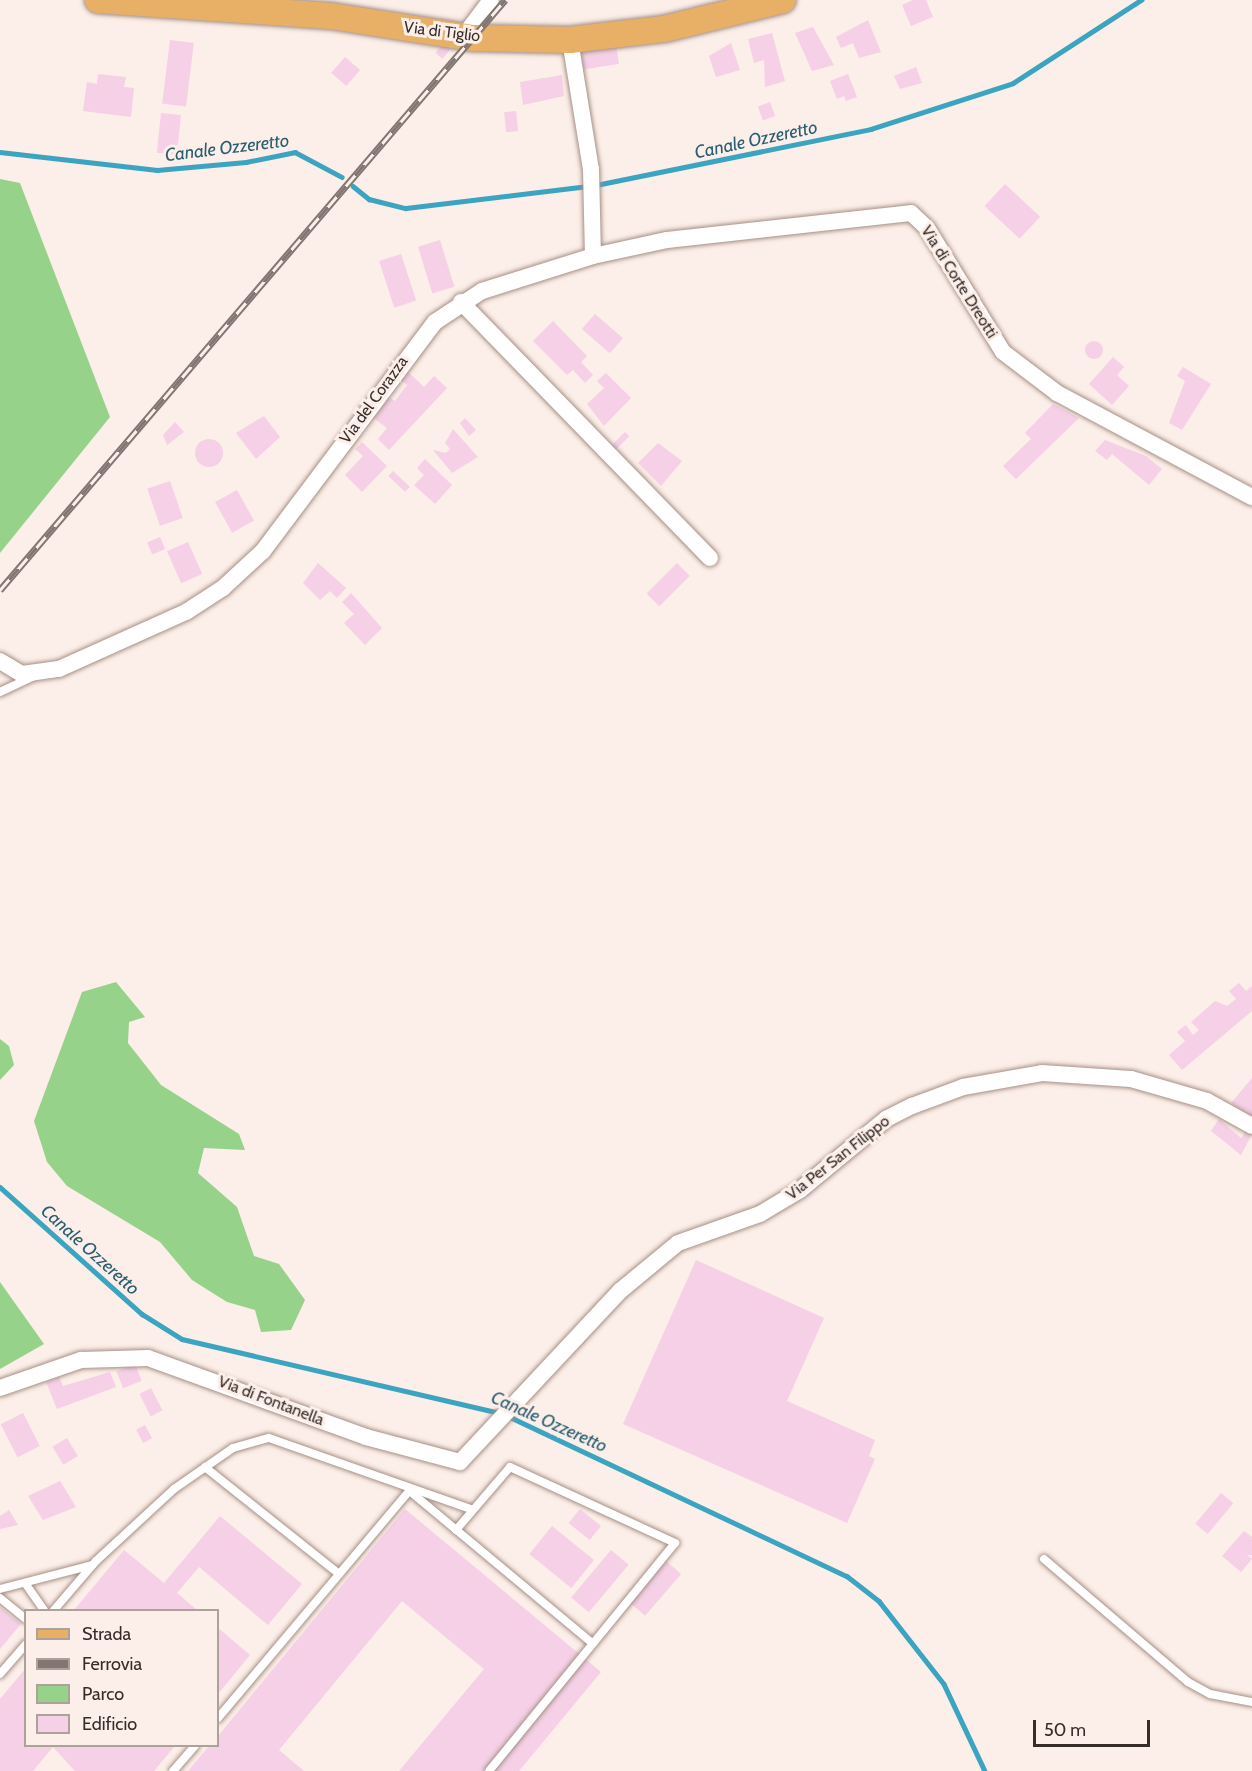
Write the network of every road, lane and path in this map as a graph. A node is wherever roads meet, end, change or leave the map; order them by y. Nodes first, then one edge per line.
1 (98, 0) edge
2 (491, 0) edge
3 (783, 0) edge
4 (463, 37) junction
5 (570, 40) junction
6 (593, 256) junction
7 (461, 302) junction
8 (1252, 497) edge
9 (710, 558) dead end
10 (0, 661) edge
11 (35, 676) junction
12 (0, 692) edge
13 (1252, 1126) edge
14 (0, 1388) edge
15 (518, 1401) joint
16 (205, 1467) junction
17 (409, 1491) junction
18 (473, 1510) junction
19 (456, 1530) junction
20 (1044, 1559) dead end
21 (92, 1565) junction
22 (339, 1574) junction
23 (25, 1583) junction
24 (0, 1589) edge
25 (0, 1598) edge
26 (43, 1609) edge
27 (56, 1609) edge
28 (24, 1617) edge
29 (592, 1643) junction
30 (24, 1646) edge
31 (0, 1674) edge
32 (1252, 1702) edge
33 (219, 1717) edge
34 (194, 1747) edge
35 (173, 1771) edge
36 (489, 1771) edge

1 - 4 main road, Via di Tiglio
2 - 4 street
3 - 5 main road, Via di Tiglio
4 - 5 main road, Via di Tiglio
5 - 6 street
6 - 7 street, Via del Corazza
6 - 8 street, Via di Corte Dreotti
7 - 9 street
7 - 11 street, Via del Corazza
10 - 11 street
11 - 12 lane
13 - 15 street, Via Per San Filippo
14 - 15 street, Via di Fontanella
16 - 17 lane
16 - 21 lane
16 - 22 lane
17 - 18 lane
17 - 19 lane
17 - 22 lane
18 - 19 lane
18 - 29 lane
19 - 29 lane
20 - 32 lane
21 - 23 lane
21 - 27 lane
22 - 33 lane
23 - 24 lane
23 - 26 lane
25 - 28 lane
29 - 36 lane
30 - 31 lane
34 - 35 lane

